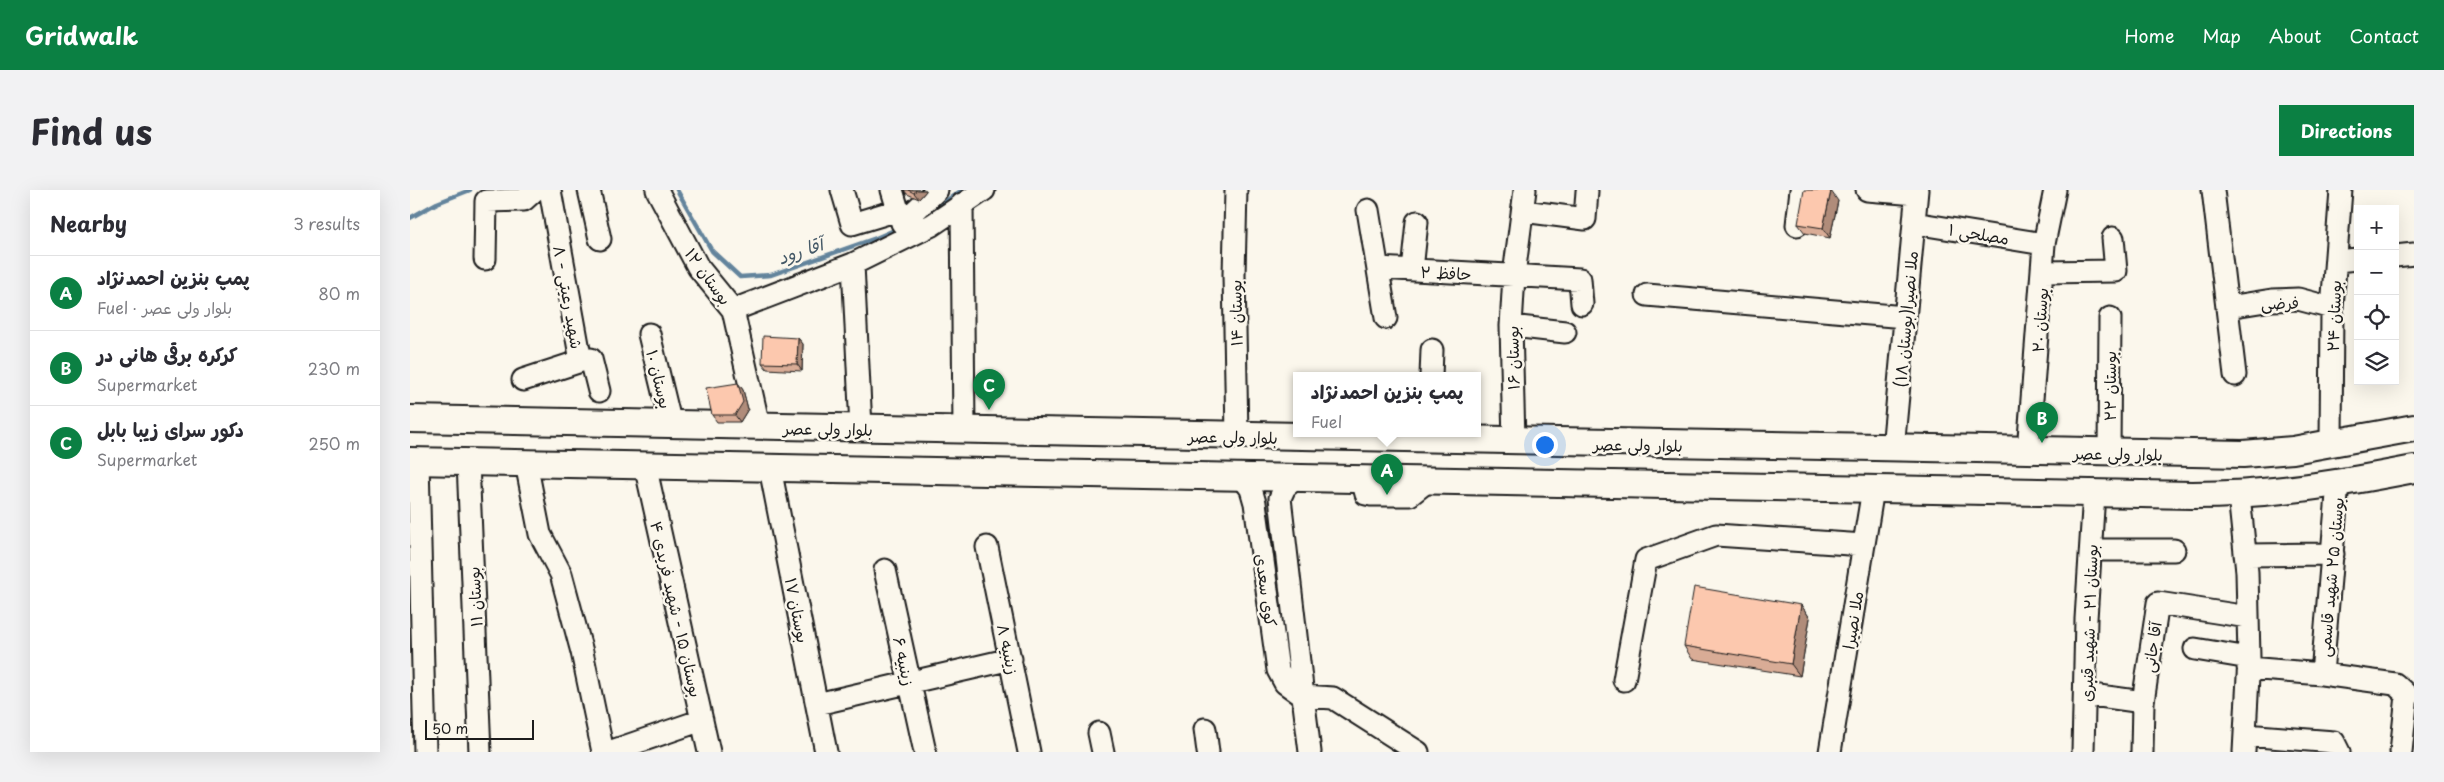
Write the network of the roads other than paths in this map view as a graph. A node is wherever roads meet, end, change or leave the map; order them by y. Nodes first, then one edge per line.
1 (536, 190) edge
2 (550, 190) edge
3 (589, 190) edge
4 (658, 190) edge
5 (842, 190) edge
6 (937, 190) edge
7 (984, 190) edge
8 (1236, 190) edge
9 (1525, 190) edge
10 (1800, 190) edge
11 (1867, 190) edge
12 (2055, 190) edge
13 (2212, 190) edge
14 (2341, 190) edge
15 (1893, 191) edge
16 (1587, 192) dead end
17 (1916, 192) edge
18 (962, 204) junction
19 (1368, 210) dead end
20 (1523, 211) junction
21 (899, 215) edge
22 (1417, 222) dead end
23 (1914, 223) junction
24 (1797, 225) edge
25 (2113, 238) dead end
26 (600, 239) dead end
27 (2044, 244) junction
28 (2414, 254) edge
29 (2399, 256) edge
30 (485, 259) dead end
31 (2354, 259) edge
32 (2336, 261) junction
33 (853, 264) junction
34 (1378, 268) junction
35 (1412, 270) junction
36 (2042, 272) junction
37 (1514, 275) junction
38 (1647, 295) dead end
39 (1582, 304) dead end
40 (2228, 307) junction
41 (2332, 308) junction
42 (733, 310) junction
43 (1905, 317) junction
44 (1386, 318) dead end
45 (2110, 318) dead end
46 (1511, 326) junction
47 (1565, 332) dead end
48 (649, 334) dead end
49 (1432, 350) dead end
50 (581, 361) junction
51 (1431, 372) edge
52 (2235, 375) dead end
53 (524, 380) dead end
54 (599, 391) dead end
55 (410, 419) edge
56 (671, 425) junction
57 (759, 426) junction
58 (861, 428) junction
59 (2414, 428) edge
60 (964, 430) junction
61 (1237, 436) junction
62 (1293, 436) edge
63 (1428, 437) edge
64 (1514, 441) junction
65 (2331, 443) junction
66 (1732, 446) junction
67 (1893, 449) junction
68 (2028, 451) junction
69 (2109, 453) junction
70 (414, 461) edge
71 (468, 462) junction
72 (526, 463) junction
73 (645, 465) junction
74 (770, 468) junction
75 (2414, 469) edge
76 (1242, 477) junction
77 (1296, 478) junction
78 (2338, 483) junction
79 (1730, 486) junction
80 (1874, 489) junction
81 (2094, 493) junction
82 (2239, 495) junction
83 (1864, 545) junction
84 (987, 547) dead end
85 (2091, 550) junction
86 (2174, 550) dead end
87 (2333, 554) junction
88 (2245, 555) junction
89 (885, 570) dead end
90 (2248, 617) junction
91 (2195, 649) dead end
92 (1011, 659) junction
93 (2248, 663) junction
94 (2322, 674) junction
95 (1624, 680) dead end
96 (910, 684) junction
97 (2086, 694) junction
98 (1303, 696) junction
99 (2143, 702) junction
100 (817, 704) junction
101 (702, 720) junction
102 (1205, 729) dead end
103 (480, 742) edge
104 (2244, 744) edge
105 (425, 752) edge
106 (603, 752) edge
107 (609, 752) edge
108 (709, 752) edge
109 (826, 752) edge
110 (924, 752) edge
111 (1030, 752) edge
112 (1208, 752) edge
113 (1310, 752) edge
114 (1418, 752) edge
115 (1830, 752) edge
116 (2083, 752) edge
117 (2142, 752) edge
118 (2339, 752) edge
119 (2401, 752) edge

1 - 30 street
2 - 50 street, شهید رعیتی - ۸
3 - 26 street
4 - 42 street, بوستان ۱۲
5 - 21 street
6 - 21 street
7 - 18 street
8 - 61 street, بوستان ۱۴
9 - 20 street, بوستان ۱۶
10 - 24 street
11 - 15 street
12 - 27 street, بوستان ۲۰
13 - 40 street
14 - 32 street, بوستان ۲۴
15 - 17 street
16 - 20 street
17 - 23 street, ملا نصیرا(بوستان ۱۸)
18 - 21 street
18 - 60 street
19 - 34 street
20 - 37 street, بوستان ۱۶
21 - 33 street
22 - 35 street
23 - 27 street, مصلحی ۱
23 - 43 street, ملا نصیرا(بوستان ۱۸)
25 - 36 street
27 - 36 street, بوستان ۲۰
28 - 29 street
31 - 32 street
32 - 41 street, بوستان ۲۴
33 - 42 street
33 - 58 street
34 - 35 street, حافظ ۲
34 - 44 street
35 - 37 street, حافظ ۲
36 - 68 street, بوستان ۲۰
37 - 39 street, حافظ ۲
37 - 46 street, بوستان ۱۶
38 - 43 street
40 - 41 street, فرضی
40 - 52 street
41 - 65 street, بوستان ۲۴
42 - 57 street, بوستان ۱۲
43 - 67 street, ملا نصیرا(بوستان ۱۸)
45 - 69 street, بوستان ۲۲
46 - 47 street
46 - 64 street, بوستان ۱۶
48 - 56 street, بوستان ۱۰
49 - 51 street
50 - 53 street
50 - 54 street, شهید رعیتی - ۸
55 - 56 main road, بلوار ولی عصر
56 - 57 main road, بلوار ولی عصر
57 - 58 main road, بلوار ولی عصر
58 - 60 main road, بلوار ولی عصر
59 - 65 main road, بلوار ولی عصر
60 - 61 main road, بلوار ولی عصر
61 - 62 main road, بلوار ولی عصر
63 - 64 main road, بلوار ولی عصر
64 - 66 main road, بلوار ولی عصر
65 - 69 main road, بلوار ولی عصر
66 - 67 main road, بلوار ولی عصر
66 - 79 main road
67 - 68 main road, بلوار ولی عصر
68 - 69 main road, بلوار ولی عصر
70 - 71 main road
70 - 105 street
71 - 72 main road
71 - 103 street, بوستان ۱۱
72 - 73 main road
72 - 106 street
73 - 74 main road
73 - 101 street, بوستان ۱۵ - شهید فریدی ۴
74 - 76 main road
74 - 100 street, بوستان ۱۷
75 - 78 main road
76 - 77 main road
76 - 98 street, کوی سعدی
77 - 79 main road
77 - 98 street, کوی سعدی
78 - 82 main road
78 - 87 street, بوستان ۲۵ شهید قاسمی
79 - 80 main road
80 - 81 main road
80 - 83 street, ملا نصیرا
81 - 82 main road
81 - 85 street, بوستان ۲۱ - شهید قنبری
82 - 88 street
83 - 95 street
83 - 115 street, ملا نصیرا
84 - 92 street, زینبیه ۸
85 - 86 street
85 - 97 street, بوستان ۲۱ - شهید قنبری
87 - 88 street
87 - 94 street, بوستان ۲۵ شهید قاسمی
88 - 90 street
89 - 96 street, زینبیه ۶
90 - 93 street
90 - 99 street, آقا جانی
91 - 93 street
92 - 96 street
92 - 111 street, زینبیه ۸
93 - 94 street
93 - 104 street
94 - 119 street, بوستان ۲۵ شهید قاسمی
96 - 100 street
96 - 110 street, زینبیه ۶
97 - 99 street
97 - 116 street, بوستان ۲۱ - شهید قنبری
98 - 113 street, کوی سعدی
98 - 114 street
99 - 117 street, آقا جانی
100 - 109 street, بوستان ۱۷
101 - 107 street
101 - 108 street, بوستان ۱۵ - شهید فریدی ۴
102 - 112 street
104 - 118 street

